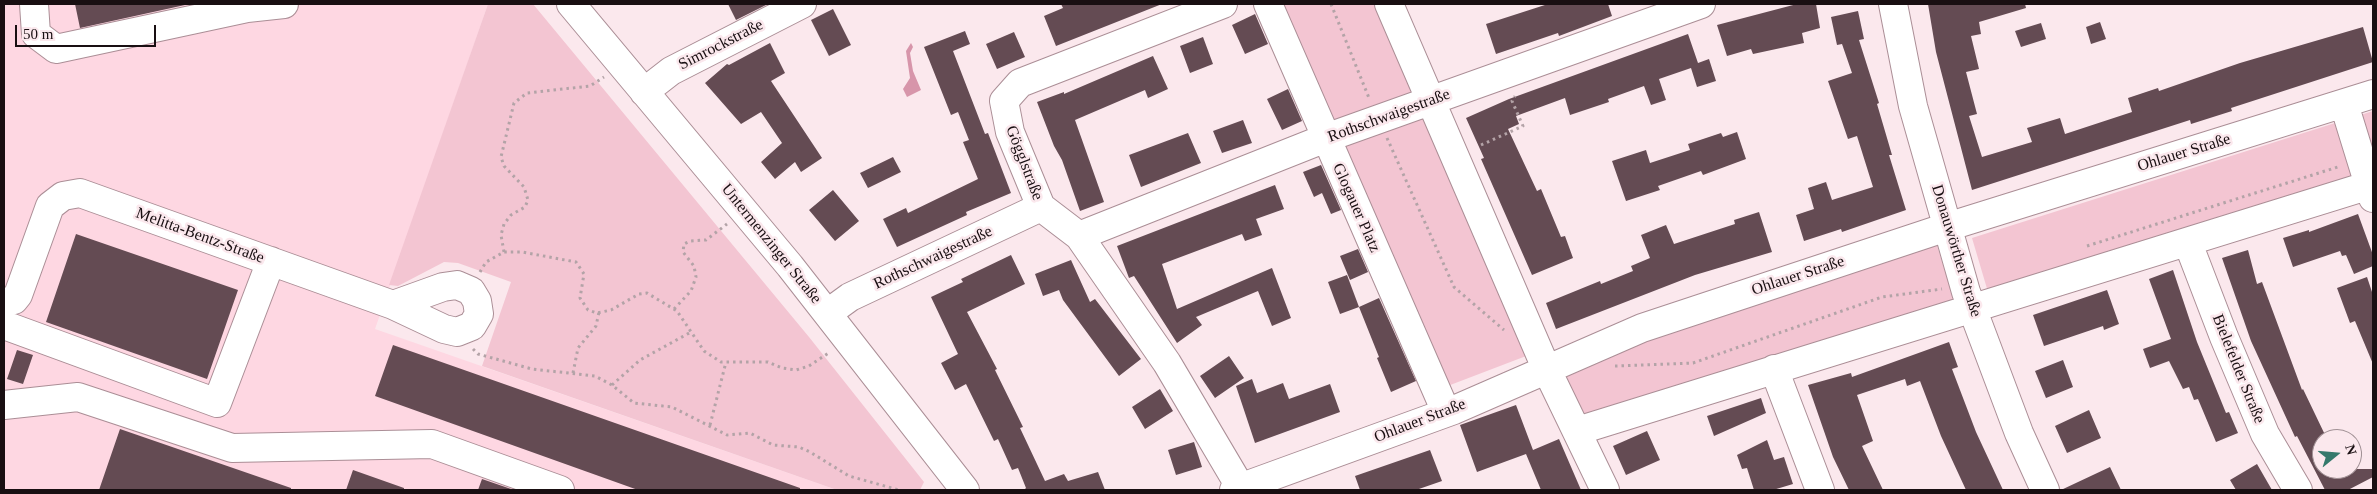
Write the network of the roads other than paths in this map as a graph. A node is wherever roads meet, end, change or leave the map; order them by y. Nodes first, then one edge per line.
1 (34, 4) edge
2 (283, 4) edge
3 (571, 4) edge
4 (802, 4) edge
5 (1222, 4) edge
6 (1268, 4) edge
7 (1389, 4) edge
8 (1701, 4) edge
9 (1893, 4) edge
10 (644, 92) junction
11 (2373, 94) edge
12 (1432, 101) junction
13 (2344, 104) junction
14 (1326, 138) junction
15 (2369, 182) edge
16 (1041, 207) junction
17 (1947, 227) junction
18 (1079, 236) junction
19 (2188, 243) junction
20 (271, 261) junction
21 (393, 305) junction
22 (1972, 309) junction
23 (5, 312) edge
24 (828, 313) junction
25 (1546, 368) junction
26 (1774, 369) junction
27 (4, 405) edge
28 (1446, 412) junction
29 (1578, 431) junction
30 (957, 487) edge
31 (1239, 489) edge
32 (560, 490) edge
33 (1605, 490) edge
34 (1820, 490) edge
35 (2045, 490) edge
36 (2298, 490) edge

1 - 2 street
3 - 10 street, Untermenzinger Straße
4 - 10 street, Simrockstraße
5 - 16 street, Gögglstraße
6 - 14 street, Glogauer Platz
7 - 12 street
8 - 12 street, Rothschwaigestraße
9 - 17 street, Donauwörther Straße
10 - 24 street, Untermenzinger Straße
11 - 13 street, Ohlauer Straße
12 - 14 street, Rothschwaigestraße
12 - 25 street
13 - 15 street
13 - 17 street, Ohlauer Straße
14 - 18 street, Rothschwaigestraße
14 - 28 street, Glogauer Platz
15 - 19 street
16 - 18 street, Gögglstraße
16 - 24 street, Rothschwaigestraße
17 - 22 street, Donauwörther Straße
17 - 25 street, Ohlauer Straße
18 - 31 street, Gögglstraße
19 - 22 street
19 - 36 street, Bielefelder Straße
20 - 21 street, Melitta-Bentz-Straße
20 - 23 street, Melitta-Bentz-Straße
20 - 23 street
21 - 21 street, Melitta-Bentz-Straße
22 - 26 street
22 - 35 street, Donauwörther Straße
24 - 30 street, Untermenzinger Straße
25 - 28 street, Ohlauer Straße
25 - 29 street
26 - 29 street
26 - 34 street
27 - 32 street
28 - 31 street, Ohlauer Straße
29 - 33 street

